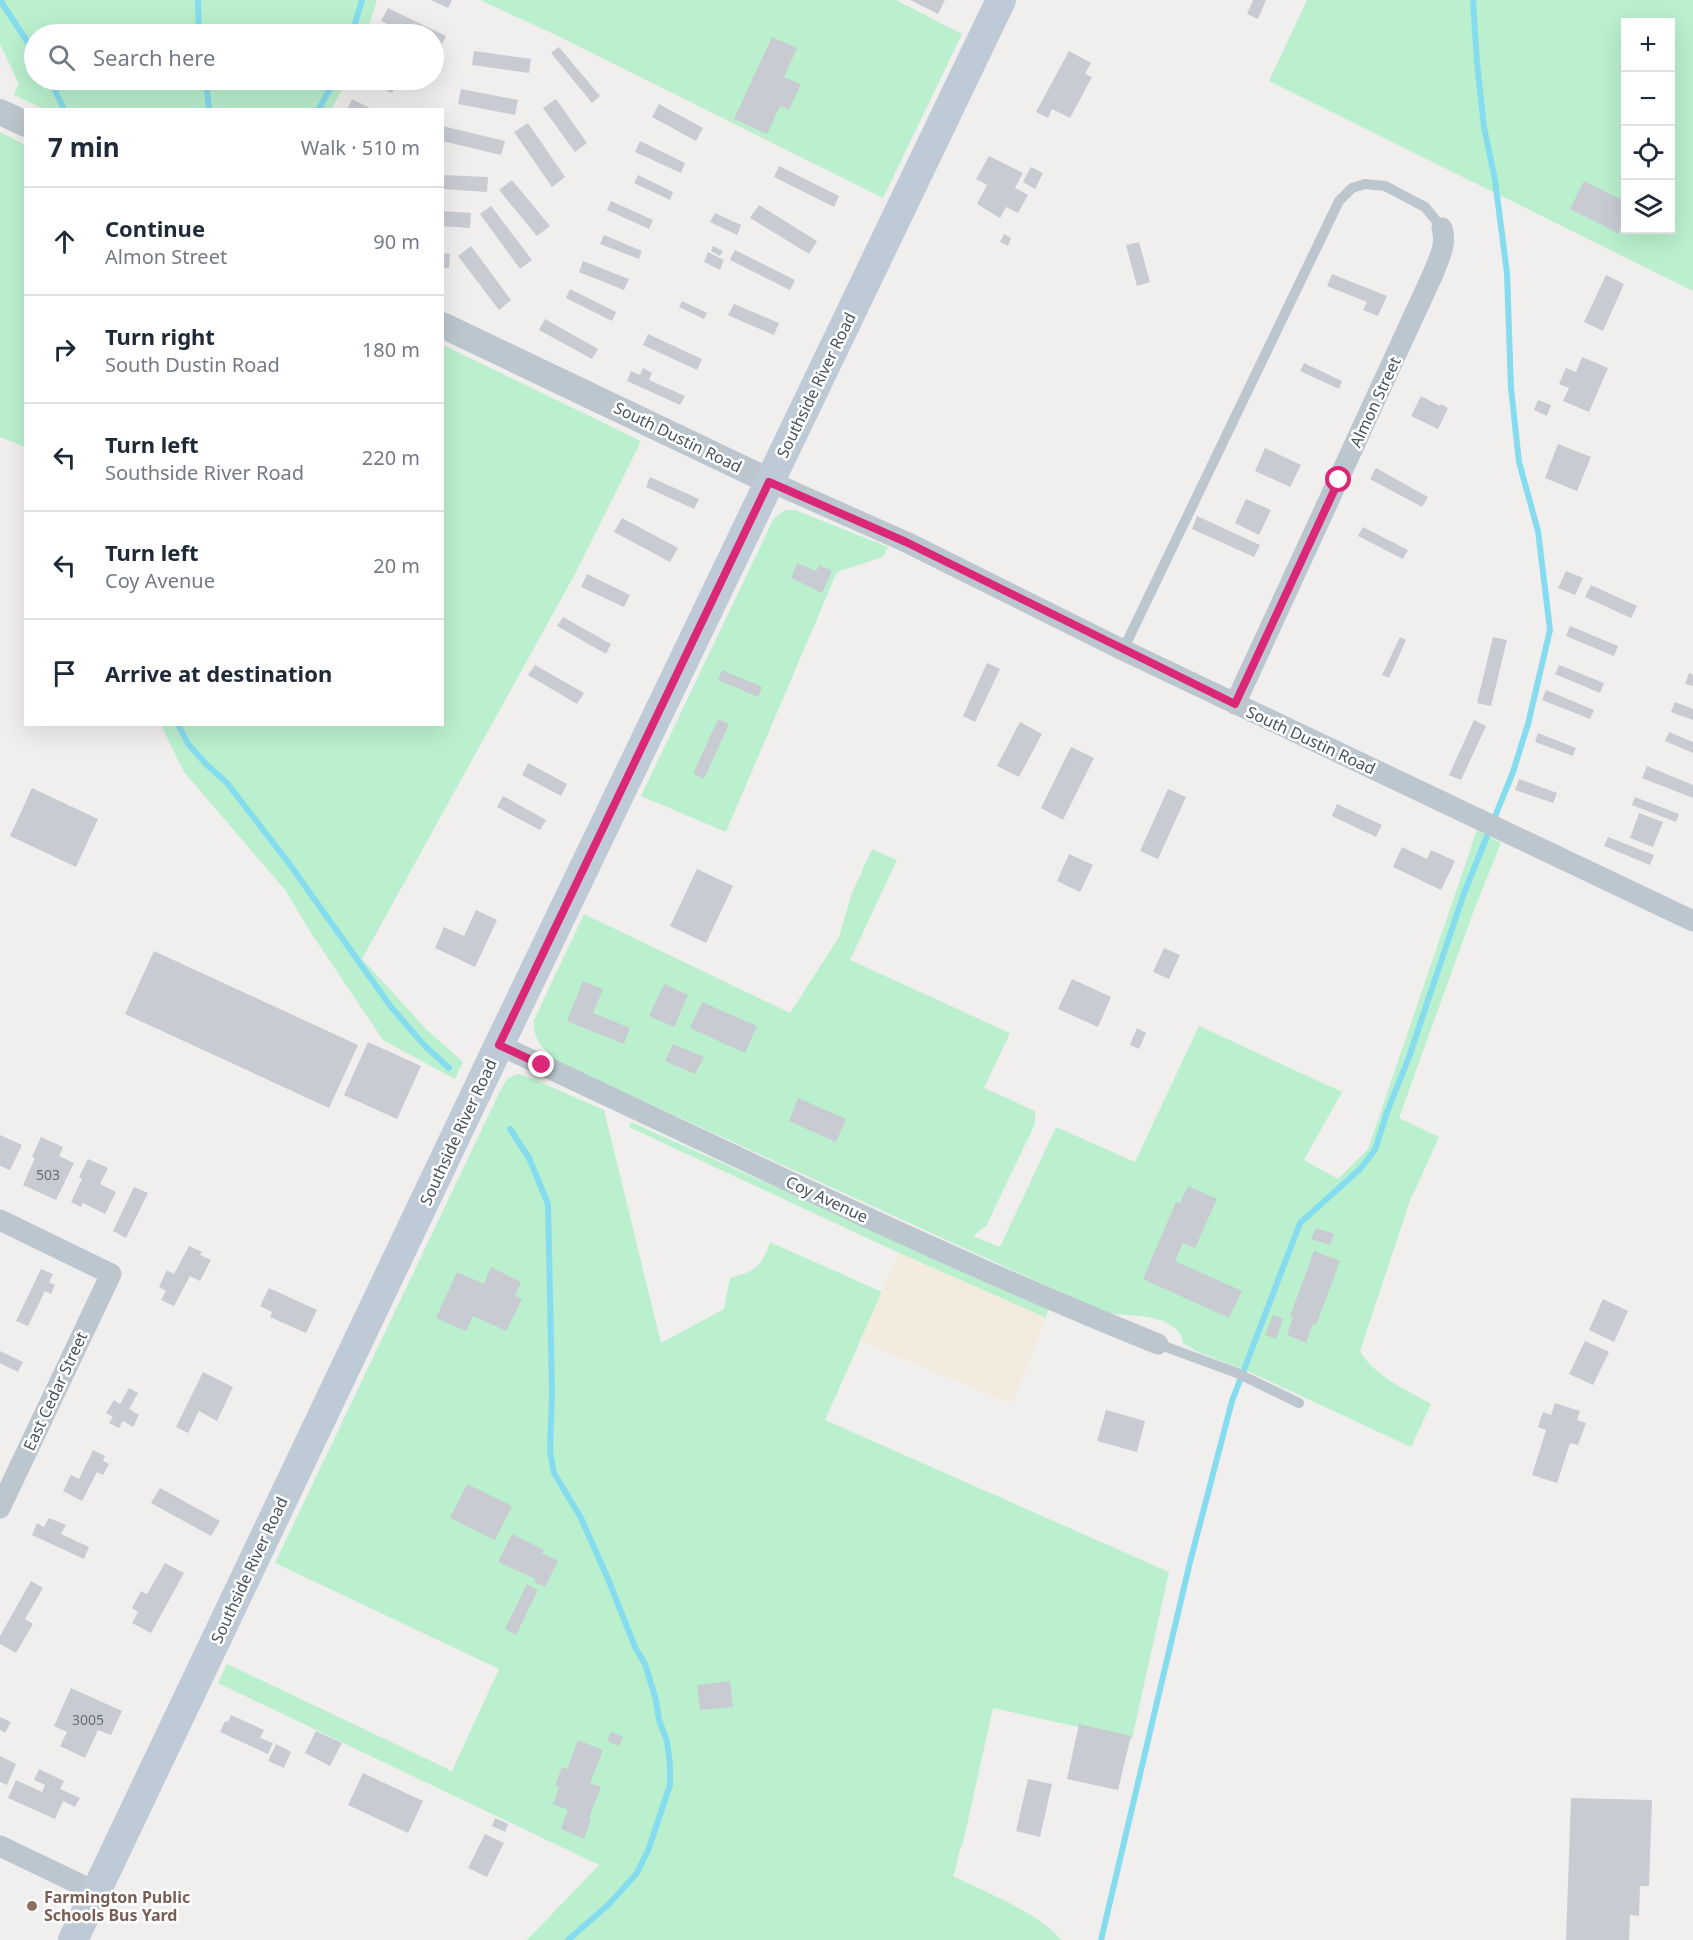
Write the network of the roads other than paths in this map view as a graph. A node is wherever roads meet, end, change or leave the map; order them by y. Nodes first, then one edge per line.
1 (1001, 0) edge
2 (0, 112) edge
3 (24, 123) edge
4 (1442, 228) joint
5 (444, 326) edge
6 (769, 482) junction
7 (1123, 651) junction
8 (1235, 704) junction
9 (1693, 921) edge
10 (499, 1045) junction
11 (0, 1220) edge
12 (1158, 1344) joint
13 (1299, 1402) dead end
14 (0, 1508) edge
15 (0, 1846) edge
16 (96, 1892) junction
17 (73, 1940) edge

1 - 6 main road, Southside River Road
2 - 3 street
4 - 7 lane
4 - 8 street, Almon Street
5 - 6 street, South Dustin Road
6 - 7 street, South Dustin Road
6 - 10 main road, Southside River Road
7 - 8 street, South Dustin Road
8 - 9 street, South Dustin Road
10 - 12 street, Coy Avenue
10 - 16 main road, Southside River Road
11 - 14 street, East Cedar Street
12 - 13 lane
15 - 16 street
16 - 17 main road, Southside River Road

